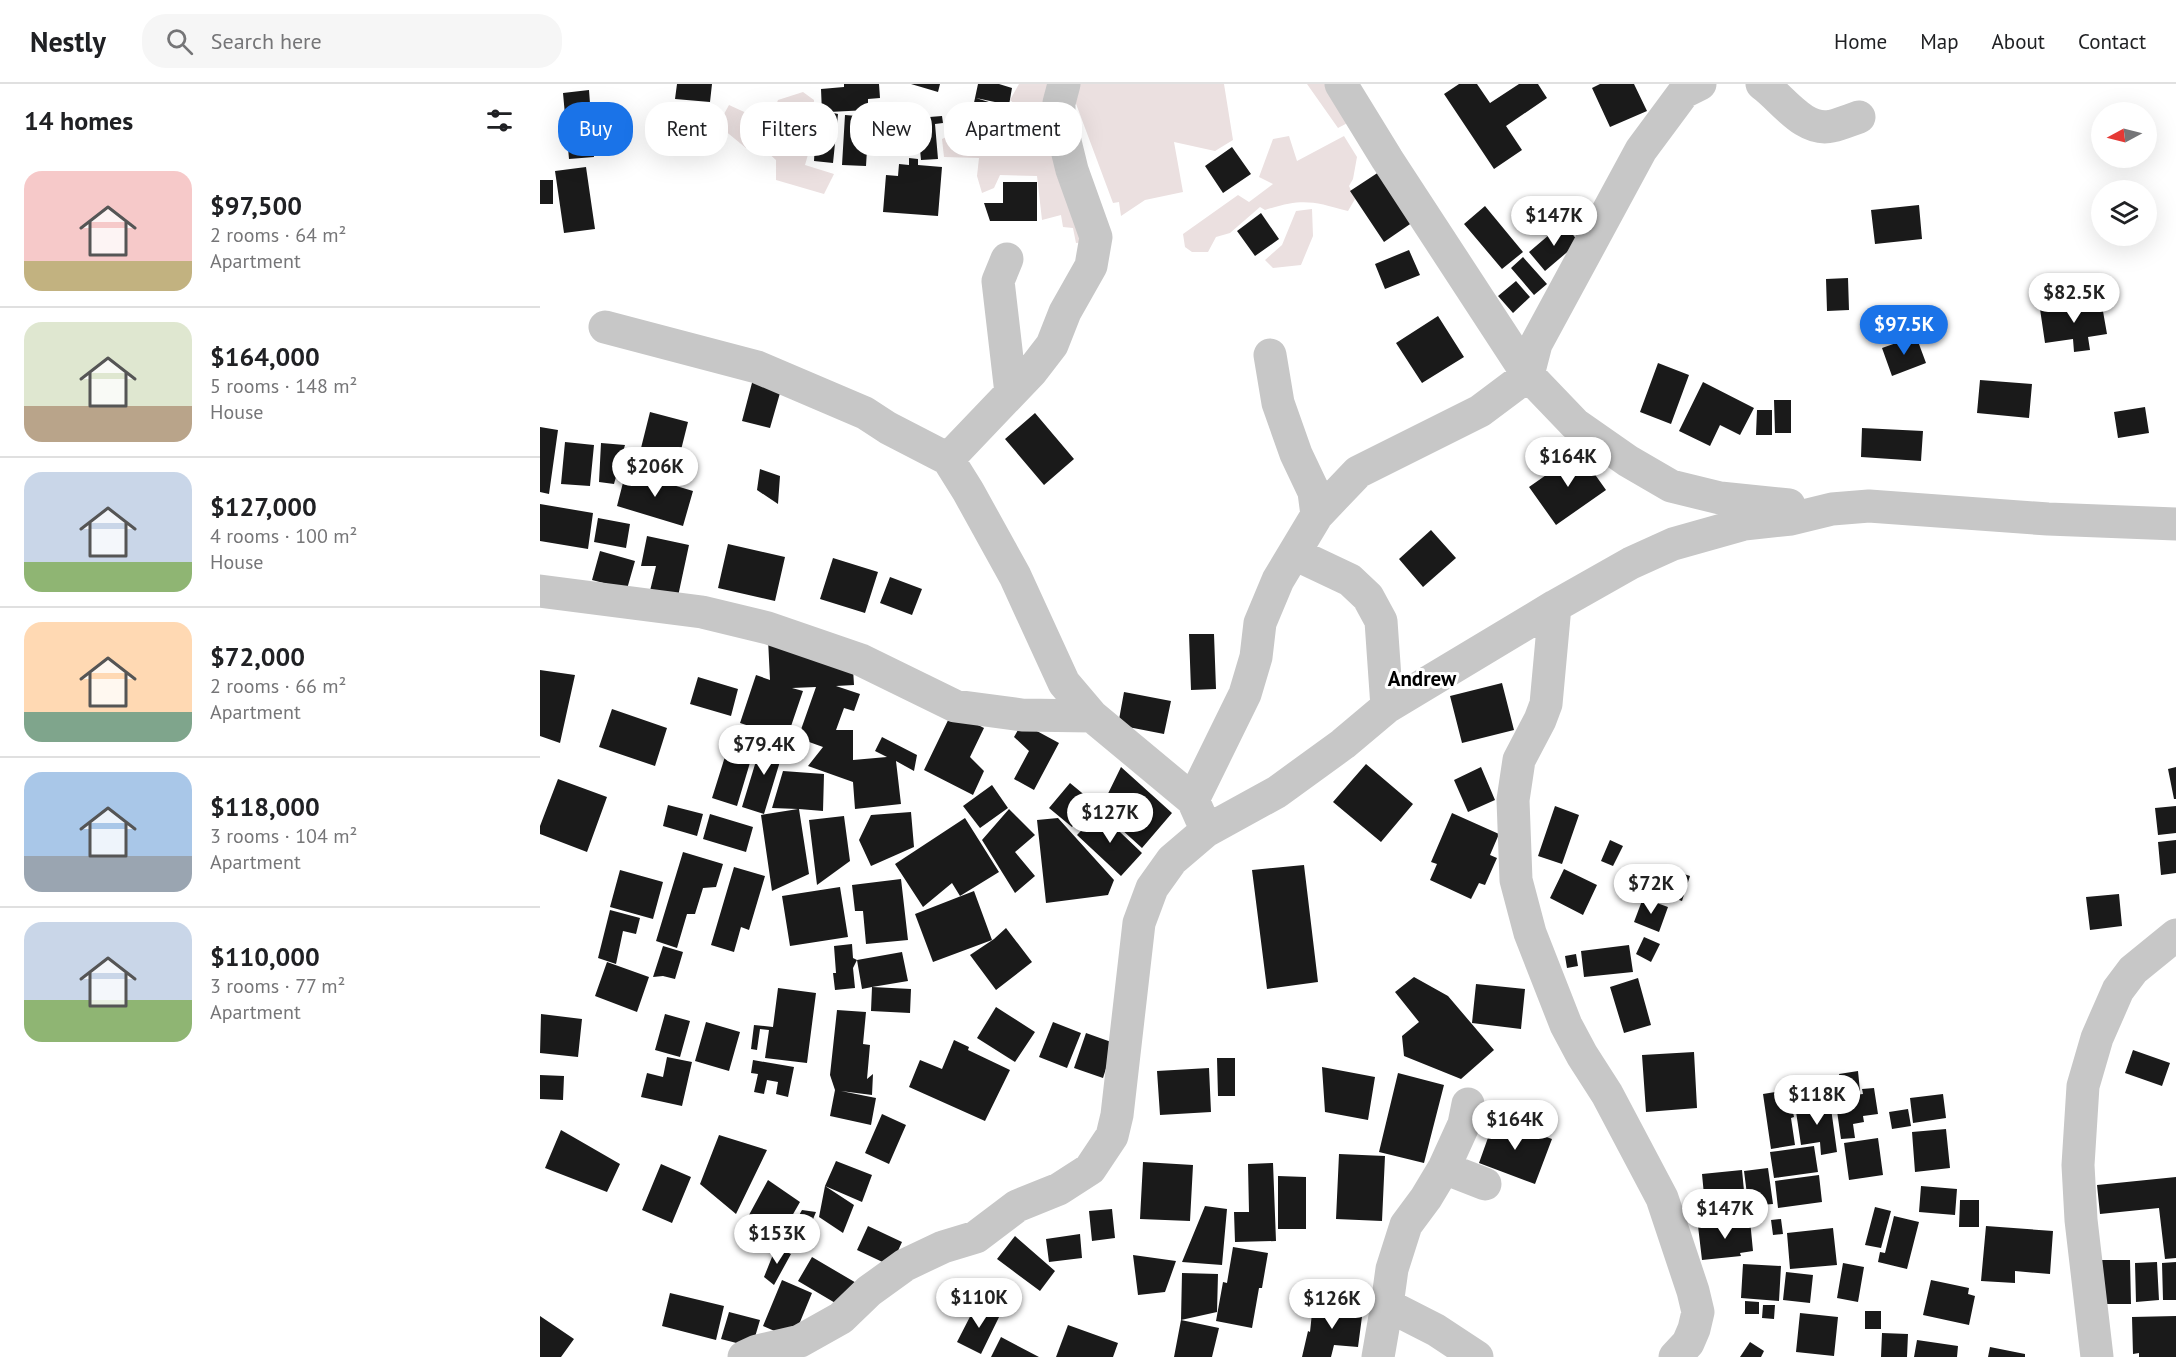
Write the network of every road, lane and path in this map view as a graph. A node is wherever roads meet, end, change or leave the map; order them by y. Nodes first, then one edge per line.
1 (1064, 84) edge
2 (1341, 84) edge
3 (1762, 84) edge
4 (1689, 87) edge
5 (1859, 117) dead end
6 (1006, 259) dead end
7 (604, 327) dead end
8 (1270, 355) dead end
9 (1528, 375) junction
10 (1011, 393) junction
11 (948, 459) junction
12 (1832, 509) junction
13 (1317, 515) junction
14 (2176, 524) edge
15 (1295, 554) junction
16 (540, 591) edge
17 (1555, 606) junction
18 (1387, 707) junction
19 (1092, 717) junction
20 (1193, 800) junction
21 (1206, 831) junction
22 (2176, 935) edge
23 (1468, 1104) dead end
24 (1444, 1168) junction
25 (1485, 1184) dead end
26 (1387, 1305) junction
27 (744, 1357) edge
28 (1378, 1357) edge
29 (1477, 1357) edge
30 (1675, 1357) edge
31 (2097, 1357) edge

1 - 10 street
2 - 9 street
3 - 5 street
4 - 9 street
6 - 10 street
7 - 11 street
8 - 13 street
9 - 12 street
9 - 13 street
10 - 11 street
11 - 19 street
12 - 14 street
12 - 17 street
13 - 15 street
15 - 18 street
15 - 20 street
16 - 19 street
17 - 18 street
17 - 30 street
18 - 21 street
19 - 20 street
20 - 21 street
21 - 27 street
22 - 31 street
23 - 24 street
24 - 25 street
24 - 26 street
26 - 28 street
26 - 29 street

